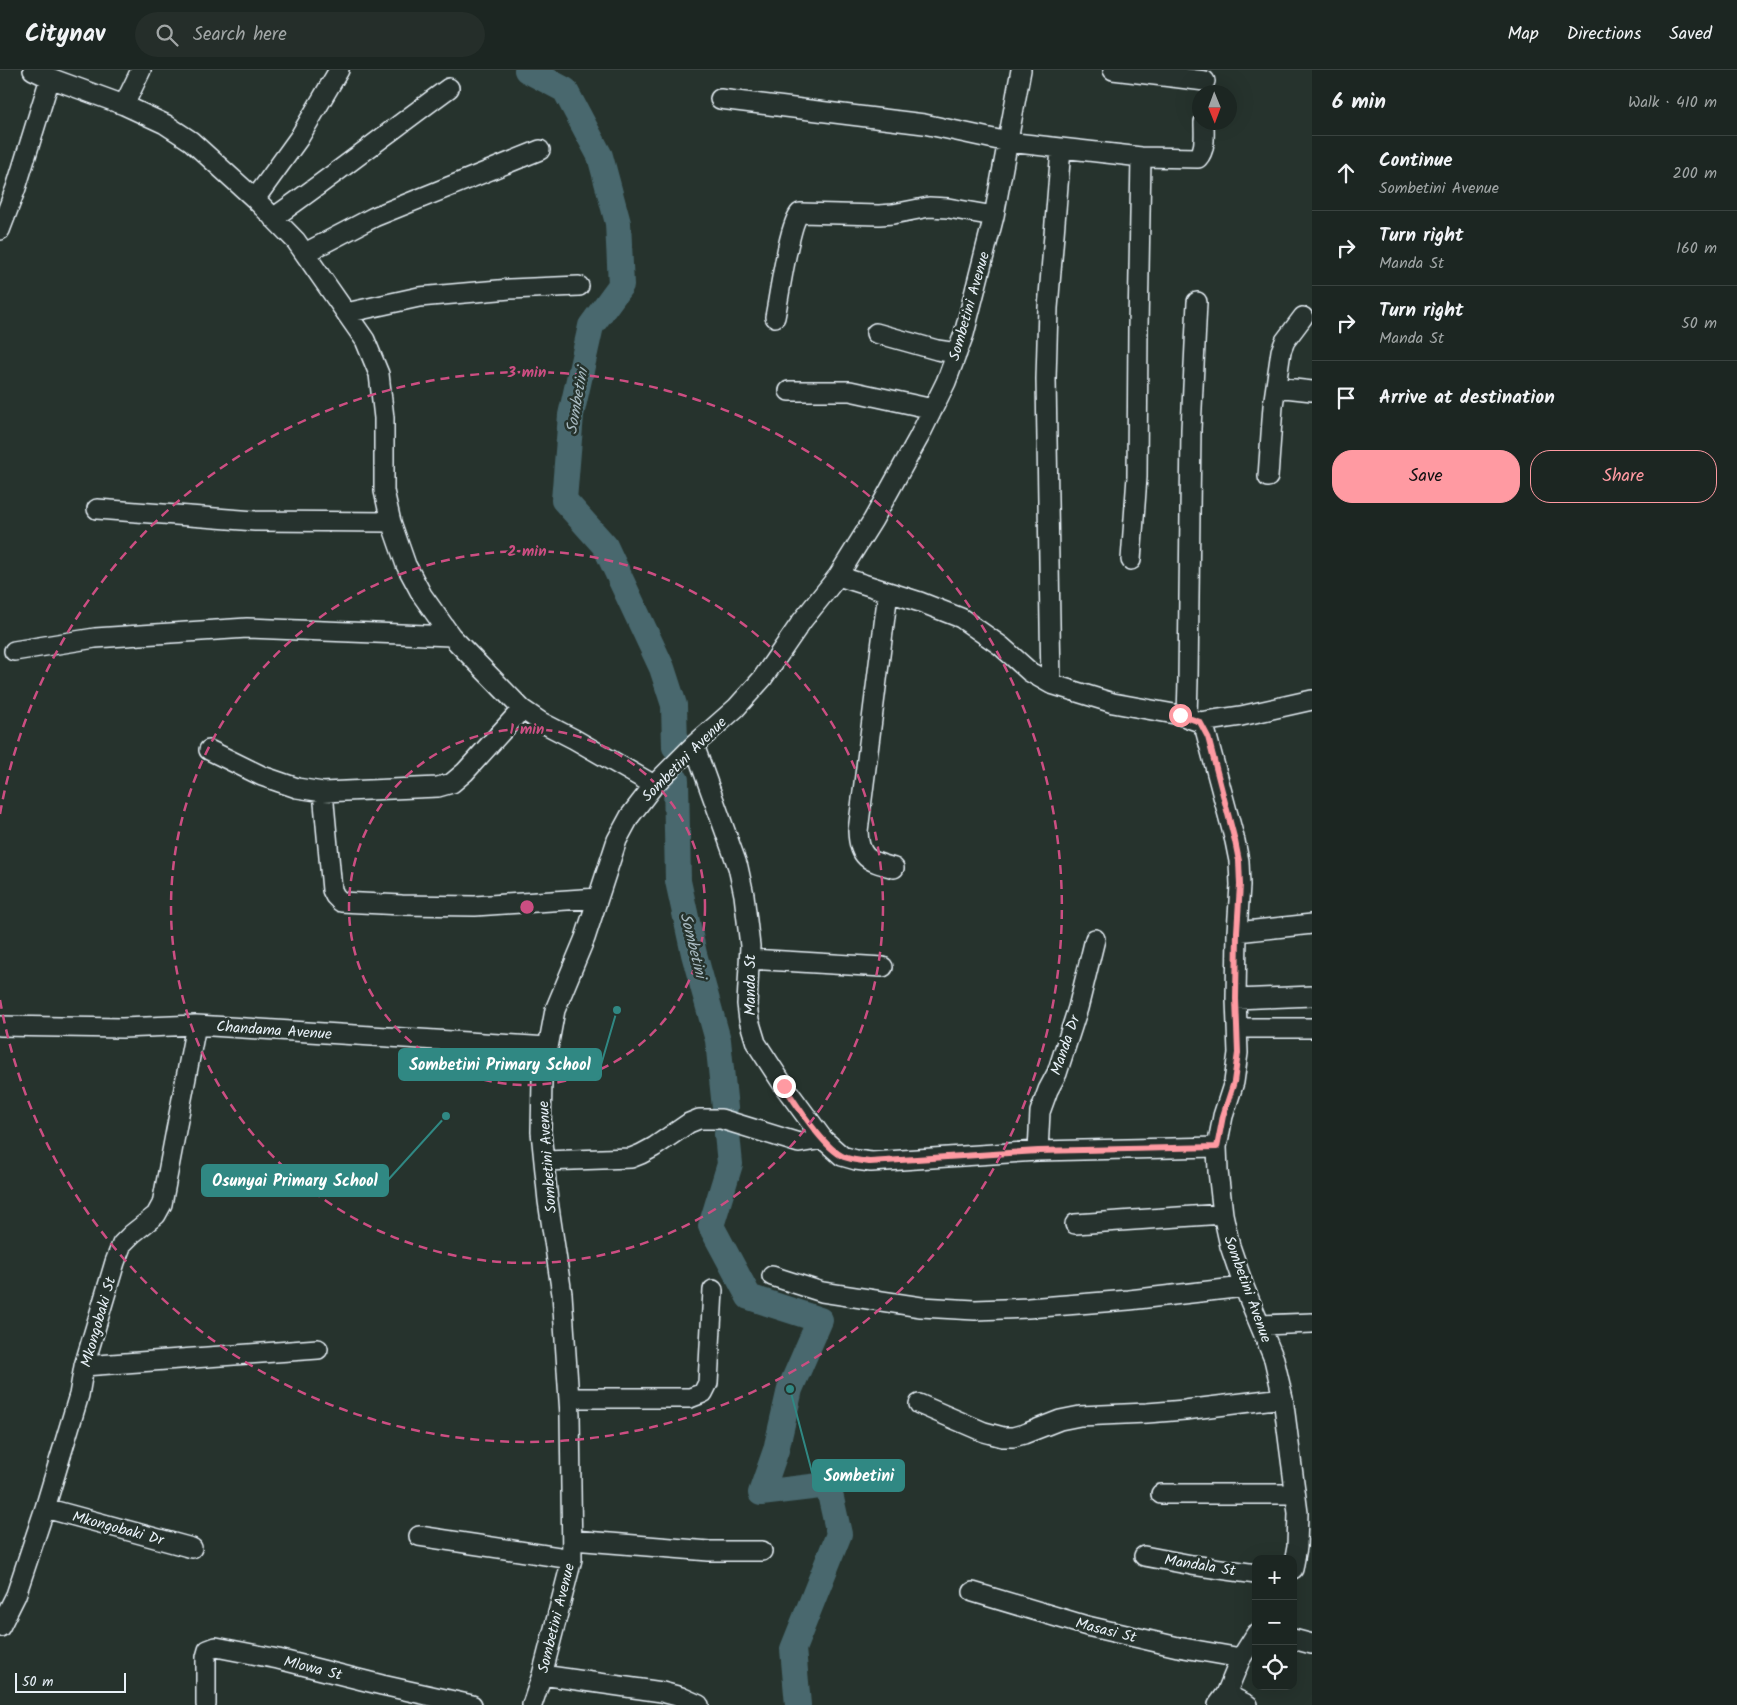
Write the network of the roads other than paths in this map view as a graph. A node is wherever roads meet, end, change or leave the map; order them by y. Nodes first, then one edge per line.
1 (141, 70) edge
2 (339, 70) edge
3 (1022, 70) edge
4 (1113, 70) edge
5 (41, 74) edge
6 (1205, 81) edge
7 (448, 88) dead end
8 (720, 99) dead end
9 (124, 105) junction
10 (1204, 130) edge
11 (1008, 142) junction
12 (1061, 149) junction
13 (540, 150) dead end
14 (1141, 157) junction
15 (255, 199) junction
16 (994, 216) junction
17 (273, 218) junction
18 (0, 230) edge
19 (305, 252) junction
20 (579, 286) dead end
21 (1197, 302) dead end
22 (346, 313) junction
23 (775, 317) dead end
24 (1303, 317) dead end
25 (876, 333) dead end
26 (957, 354) junction
27 (1276, 387) junction
28 (790, 391) dead end
29 (1312, 391) edge
30 (933, 409) junction
31 (1268, 477) dead end
32 (97, 509) dead end
33 (391, 522) junction
34 (1131, 560) dead end
35 (838, 576) junction
36 (888, 592) junction
37 (451, 636) junction
38 (14, 650) dead end
39 (1051, 684) junction
40 (1312, 700) edge
41 (522, 709) junction
42 (1193, 719) junction
43 (694, 745) junction
44 (209, 750) dead end
45 (654, 785) junction
46 (323, 792) junction
47 (894, 868) dead end
48 (598, 898) junction
49 (1312, 924) edge
50 (1237, 932) junction
51 (1095, 939) dead end
52 (750, 959) junction
53 (883, 967) dead end
54 (1312, 996) edge
55 (1236, 999) junction
56 (196, 1025) junction
57 (0, 1026) edge
58 (1237, 1028) junction
59 (1312, 1028) edge
60 (548, 1047) junction
61 (823, 1139) junction
62 (1217, 1147) junction
63 (1038, 1151) junction
64 (544, 1160) junction
65 (1223, 1214) junction
66 (1075, 1224) dead end
67 (772, 1276) dead end
68 (1244, 1286) junction
69 (713, 1290) dead end
70 (1312, 1322) edge
71 (1260, 1325) junction
72 (318, 1350) dead end
73 (84, 1366) junction
74 (569, 1398) junction
75 (1283, 1398) junction
76 (918, 1404) dead end
77 (1161, 1494) dead end
78 (1295, 1494) junction
79 (45, 1508) junction
80 (1305, 1513) edge
81 (419, 1536) dead end
82 (192, 1548) dead end
83 (572, 1549) junction
84 (762, 1551) dead end
85 (1296, 1555) edge
86 (1144, 1556) dead end
87 (1252, 1573) edge
88 (973, 1592) dead end
89 (0, 1627) edge
90 (1252, 1640) edge
91 (1297, 1640) edge
92 (1312, 1644) edge
93 (1241, 1658) junction
94 (542, 1675) junction
95 (1222, 1699) edge
96 (206, 1705) edge
97 (472, 1705) edge
98 (532, 1705) edge
99 (699, 1705) edge
100 (1248, 1705) edge

1 - 9 street
2 - 15 street
3 - 11 street, Sombetini Avenue
4 - 6 street
5 - 9 street
5 - 18 street
7 - 17 street
8 - 11 street
9 - 15 street
10 - 14 street
11 - 12 street
11 - 16 street, Sombetini Avenue
12 - 14 street
12 - 39 street
13 - 19 street
14 - 34 street
15 - 17 street
16 - 23 street
16 - 26 street, Sombetini Avenue
17 - 19 street
19 - 22 street
20 - 22 street
21 - 42 street
22 - 33 street
24 - 27 street
25 - 26 street
26 - 30 street, Sombetini Avenue
27 - 29 street
27 - 31 street
28 - 30 street
30 - 35 street, Sombetini Avenue
32 - 33 street
33 - 37 street
35 - 36 street
35 - 43 street, Sombetini Avenue
36 - 39 street
36 - 47 street
37 - 38 street
37 - 41 street
39 - 42 street
40 - 42 street
41 - 45 street
41 - 46 street
42 - 50 street, Sombetini Avenue
43 - 45 street, Sombetini Avenue
43 - 52 street, Manda St
44 - 46 street
45 - 48 street, Sombetini Avenue
46 - 48 street
48 - 60 street, Sombetini Avenue
49 - 50 street
50 - 55 street, Sombetini Avenue
51 - 63 street, Manda Dr
52 - 53 street
52 - 61 street, Manda St
54 - 55 street
55 - 58 street, Sombetini Avenue
56 - 57 street, Chandama Avenue
56 - 60 street, Chandama Avenue
56 - 73 street, Mkongobaki St
58 - 59 street
58 - 62 street, Sombetini Avenue
60 - 64 street, Sombetini Avenue
61 - 63 street, Manda St
61 - 64 street
62 - 63 street, Manda St
62 - 65 street, Sombetini Avenue
64 - 74 street, Sombetini Avenue
65 - 66 street
65 - 68 street, Sombetini Avenue
67 - 68 street
68 - 71 street, Sombetini Avenue
69 - 74 street
70 - 71 street
71 - 75 street, Sombetini Avenue
72 - 73 street
73 - 79 street, Mkongobaki St
74 - 83 street, Sombetini Avenue
75 - 76 street
75 - 78 street, Sombetini Avenue
77 - 78 street
78 - 80 street, Sombetini Avenue
79 - 82 street, Mkongobaki Dr
79 - 89 street, Mkongobaki St
80 - 85 street, Sombetini Avenue
81 - 83 street
83 - 84 street
83 - 94 street, Sombetini Avenue
86 - 87 street, Mandala St
88 - 93 street, Masasi St
90 - 93 street
91 - 92 street
93 - 95 street
94 - 98 street, Sombetini Avenue
94 - 99 street
95 - 100 street
96 - 97 street, Mlowa St

